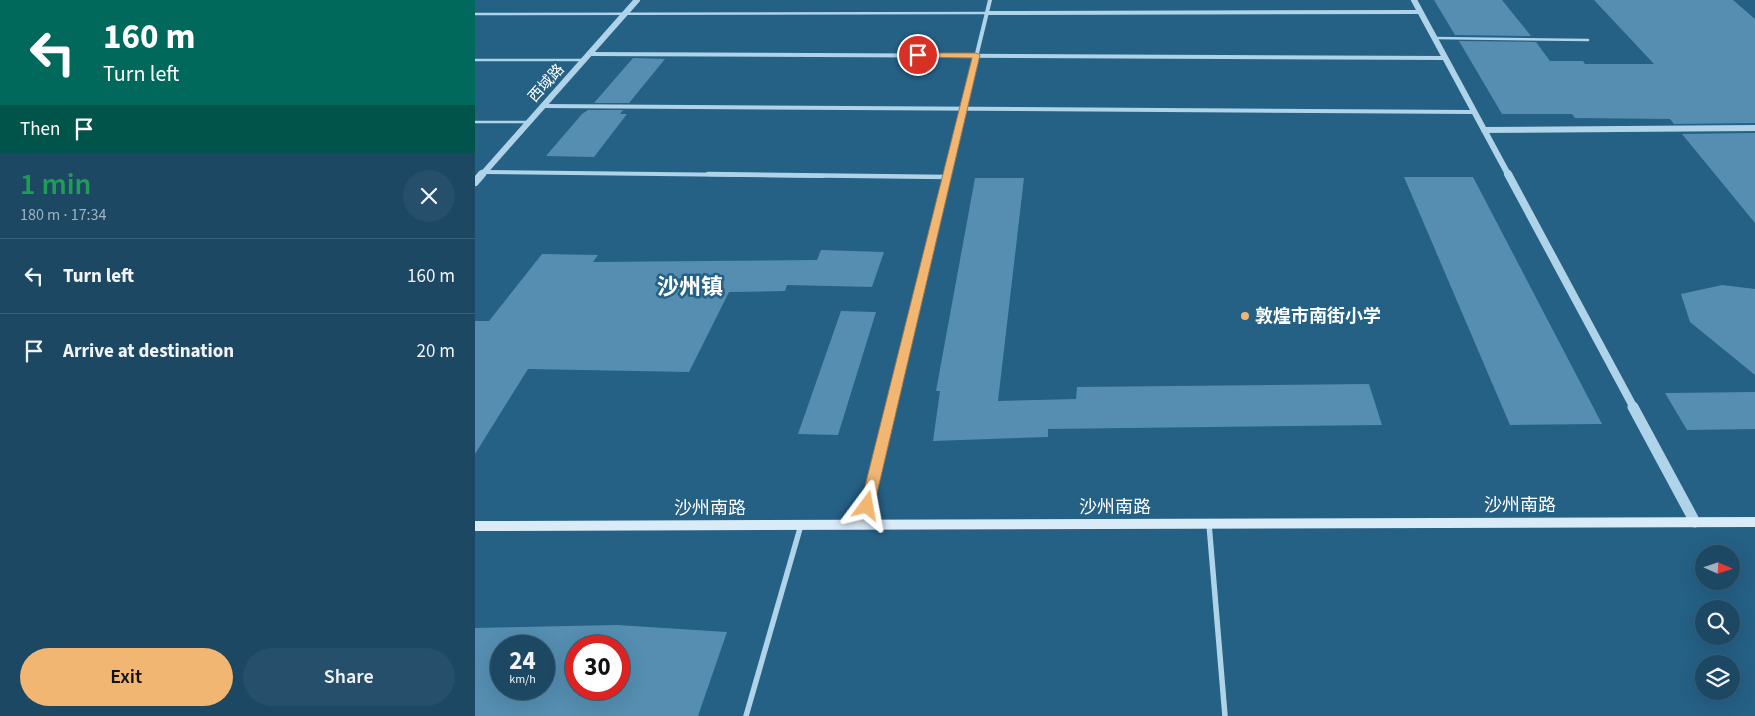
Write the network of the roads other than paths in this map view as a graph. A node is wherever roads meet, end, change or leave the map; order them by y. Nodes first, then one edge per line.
1 (637, 0) edge
2 (990, 0) edge
3 (1414, 0) edge
4 (625, 12) junction
5 (1421, 12) junction
6 (987, 13) junction
7 (475, 14) edge
8 (1434, 38) junction
9 (1588, 40) dead end
10 (589, 54) junction
11 (976, 55) junction
12 (1445, 58) junction
13 (475, 60) edge
14 (583, 60) junction
15 (543, 106) junction
16 (964, 109) junction
17 (1475, 112) junction
18 (475, 122) edge
19 (528, 122) junction
20 (1755, 128) edge
21 (1484, 130) junction
22 (484, 172) junction
23 (947, 177) junction
24 (475, 182) edge
25 (1695, 522) junction
26 (1755, 522) edge
27 (1209, 524) junction
28 (801, 525) junction
29 (862, 525) junction
30 (475, 526) edge
31 (746, 716) edge
32 (1225, 716) edge

1 - 4 street, 西域路
2 - 6 street
3 - 5 street
4 - 6 lane
4 - 7 lane
4 - 10 street, 西域路
5 - 6 street
5 - 8 street
6 - 11 street
8 - 9 lane
8 - 12 street
10 - 11 street
10 - 14 street, 西域路
11 - 12 street
11 - 16 street
12 - 17 street
13 - 14 lane
14 - 15 street, 西域路
15 - 16 street
15 - 19 street, 西域路
16 - 17 street
16 - 23 street
17 - 21 street
18 - 19 lane
19 - 22 street, 西域路
20 - 21 street
21 - 25 street
22 - 23 street
22 - 24 street, 西域路
23 - 29 street
25 - 26 main road, 沙州南路
25 - 27 main road, 沙州南路
27 - 29 main road, 沙州南路
27 - 32 street
28 - 29 main road, 沙州南路
28 - 30 main road, 沙州南路
28 - 31 street

